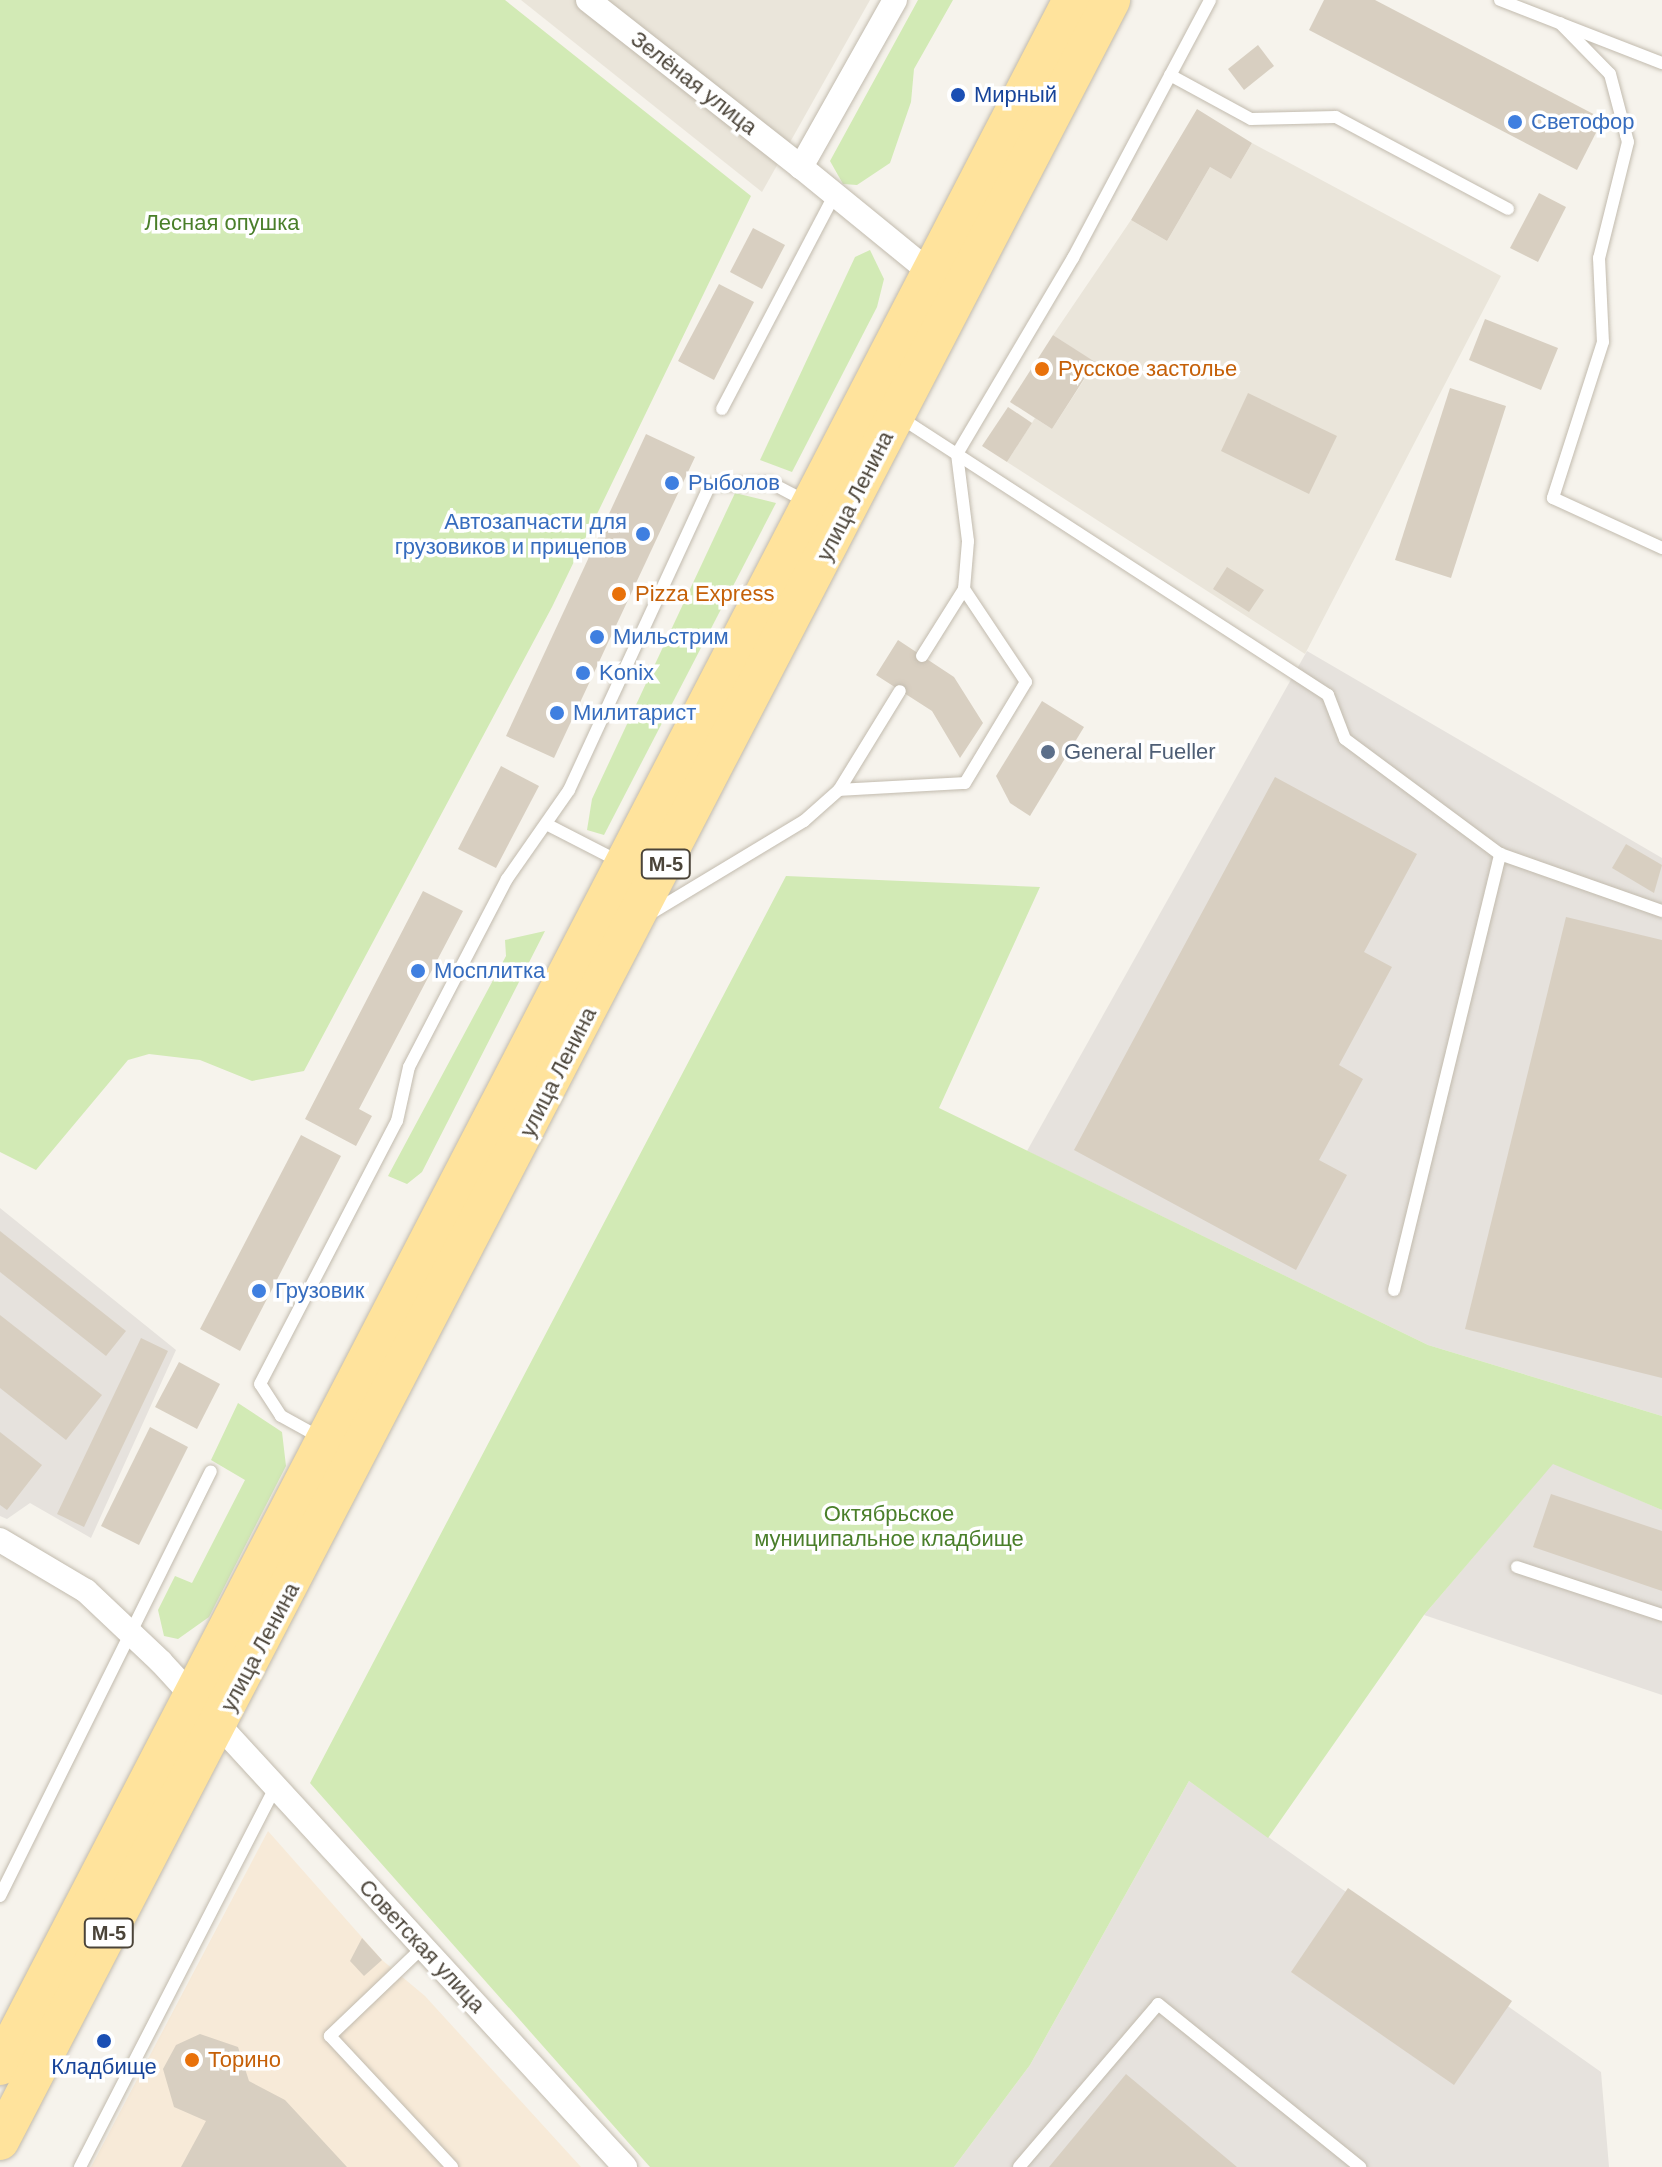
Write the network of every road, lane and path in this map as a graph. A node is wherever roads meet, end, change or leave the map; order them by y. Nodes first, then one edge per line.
1 (588, 0) edge
2 (895, 0) edge
3 (1072, 0) edge
4 (1111, 0) edge
5 (1210, 0) edge
6 (1500, 0) edge
7 (1560, 23) junction
8 (1662, 63) edge
9 (1170, 75) junction
10 (801, 167) junction
11 (835, 194) junction
12 (1508, 209) dead end
13 (931, 273) junction
14 (722, 409) dead end
15 (897, 415) junction
16 (957, 454) junction
17 (810, 504) junction
18 (1662, 548) edge
19 (964, 589) junction
20 (922, 656) dead end
21 (900, 691) dead end
22 (839, 790) junction
23 (550, 826) junction
24 (1500, 854) junction
25 (623, 863) junction
26 (1662, 911) edge
27 (635, 923) junction
28 (1394, 1290) dead end
29 (325, 1440) junction
30 (211, 1471) dead end
31 (0, 1540) edge
32 (1517, 1567) dead end
33 (1662, 1615) edge
34 (130, 1632) junction
35 (192, 1697) junction
36 (218, 1726) junction
37 (274, 1790) junction
38 (0, 1896) edge
39 (423, 1947) junction
40 (0, 2066) edge
41 (0, 2141) edge
42 (80, 2167) edge
43 (452, 2167) edge
44 (625, 2167) edge
45 (1019, 2167) edge
46 (1360, 2167) edge

1 - 10 street, Зелёная улица
2 - 10 street
3 - 13 main road, улица Ленина / М-5
4 - 15 main road, улица Ленина / М-5
5 - 9 lane
6 - 7 lane
7 - 8 lane
7 - 18 lane
9 - 12 lane
9 - 16 lane
10 - 11 street, Зелёная улица
11 - 13 street, Зелёная улица
11 - 14 lane
13 - 17 main road, улица Ленина / М-5
15 - 16 lane
15 - 27 main road, улица Ленина / М-5
16 - 19 lane
16 - 24 lane
17 - 23 lane
17 - 25 main road, улица Ленина / М-5
19 - 20 lane
19 - 22 lane
21 - 22 lane
22 - 27 lane
23 - 25 lane
23 - 29 lane
24 - 26 lane
24 - 28 lane
25 - 29 main road, улица Ленина / М-5
27 - 36 main road, улица Ленина / М-5
29 - 35 main road, улица Ленина / М-5
30 - 34 lane
31 - 34 street, Советская улица
32 - 33 lane
34 - 35 street, Советская улица
34 - 38 lane
35 - 36 street, Советская улица
35 - 40 main road, улица Ленина / М-5
36 - 37 street, Советская улица
36 - 41 main road, улица Ленина / М-5
37 - 39 street, Советская улица
37 - 42 lane
39 - 43 lane
39 - 44 street, Советская улица
45 - 46 lane

